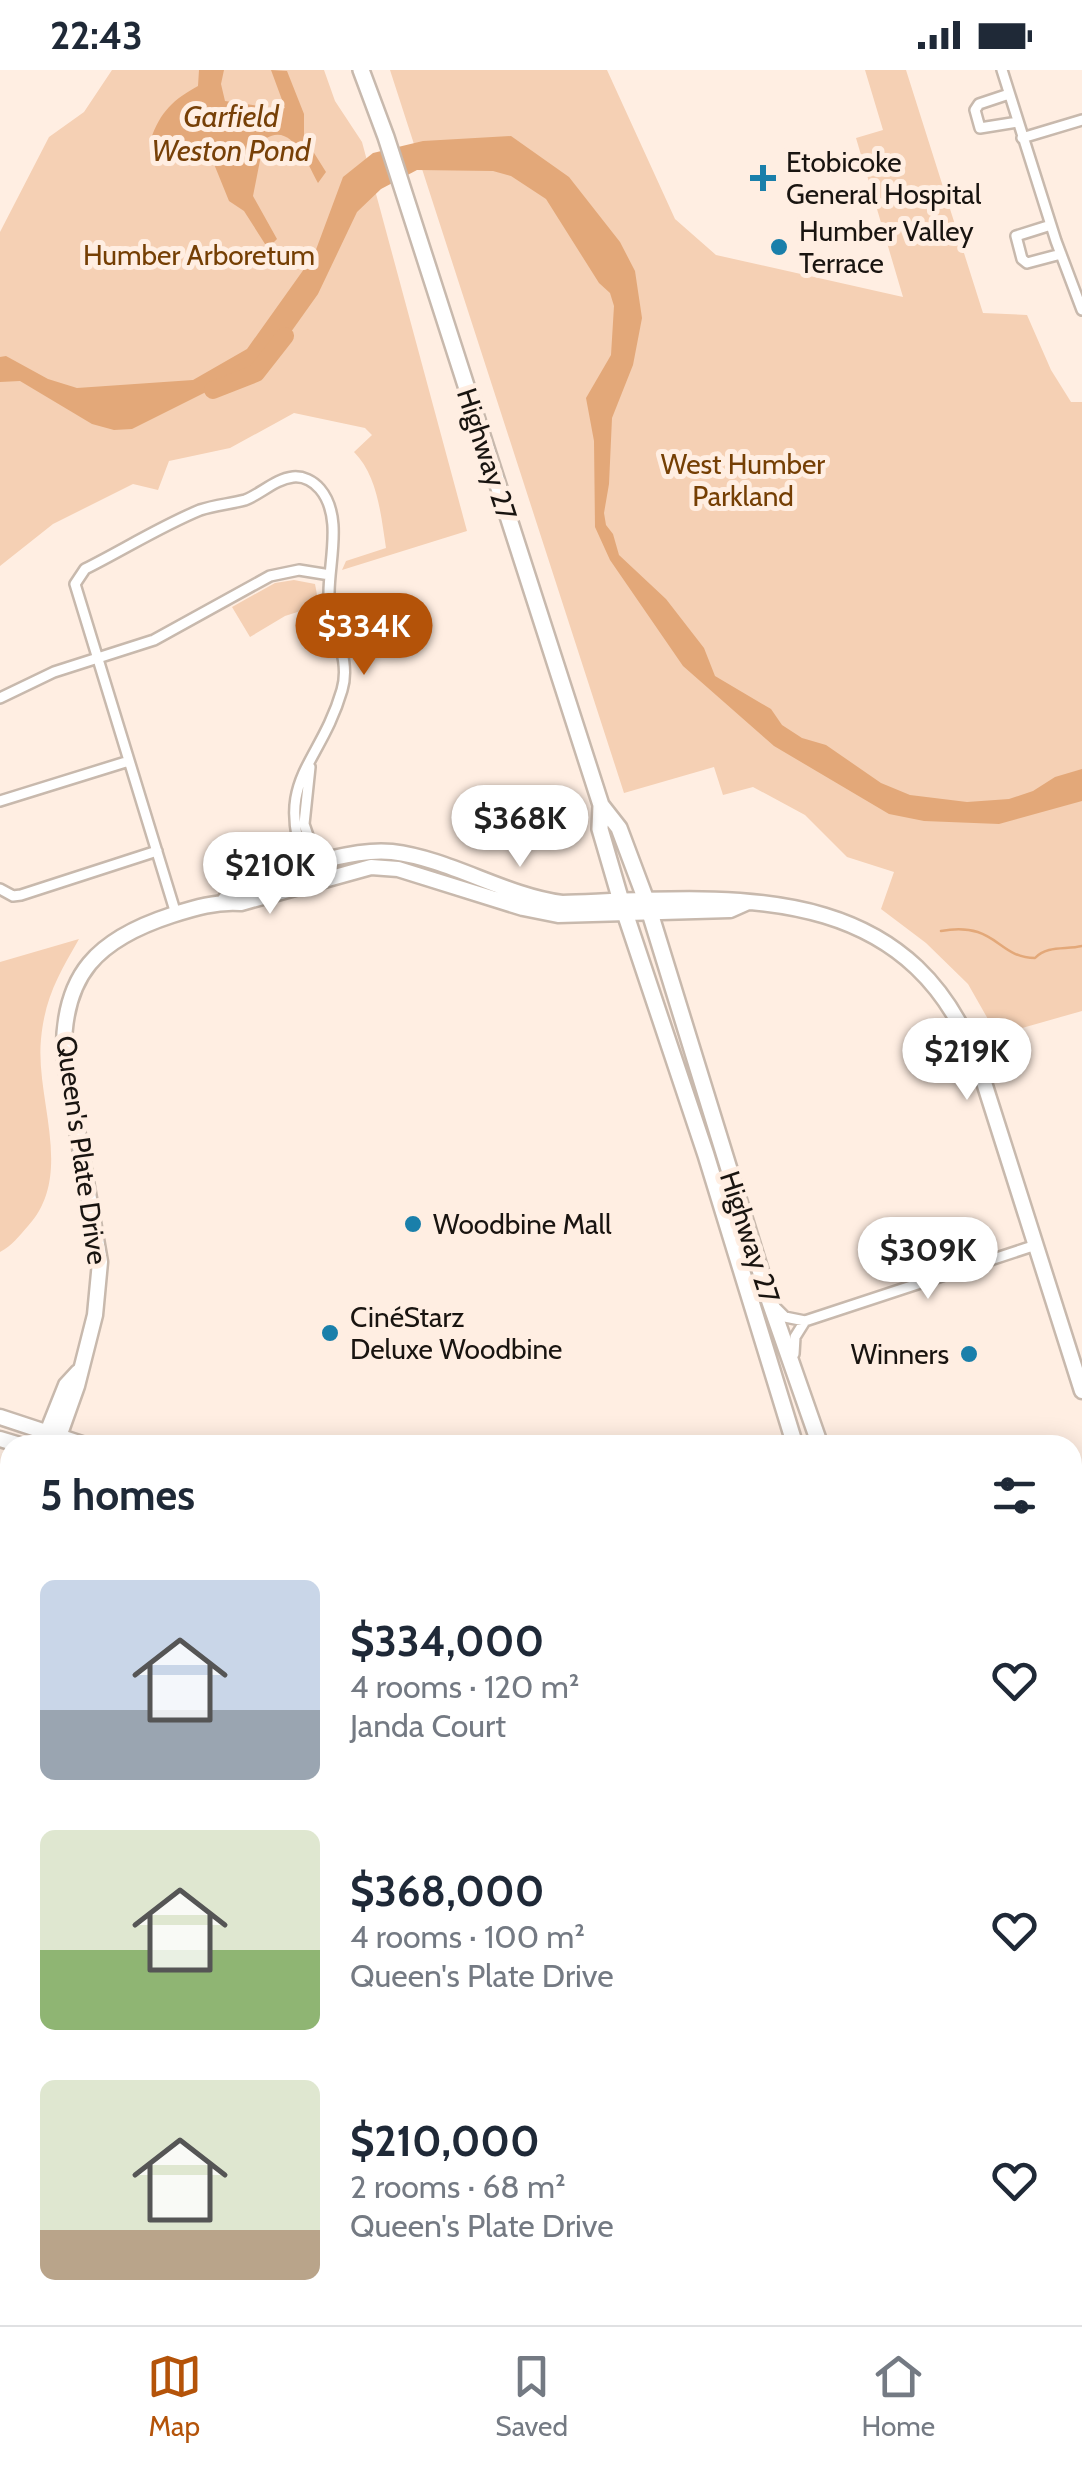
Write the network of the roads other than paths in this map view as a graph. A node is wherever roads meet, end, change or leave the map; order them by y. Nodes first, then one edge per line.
1 (360, 70) edge
2 (368, 70) edge
3 (1002, 70) edge
4 (1009, 94) junction
5 (375, 103) junction
6 (1082, 120) edge
7 (1018, 122) junction
8 (1022, 138) junction
9 (1051, 225) junction
10 (1060, 254) junction
11 (1082, 310) edge
12 (330, 574) junction
13 (97, 658) junction
14 (0, 698) edge
15 (129, 761) junction
16 (0, 801) edge
17 (601, 804) junction
18 (157, 851) junction
19 (312, 866) junction
20 (322, 880) junction
21 (466, 882) junction
22 (0, 889) edge
23 (224, 901) junction
24 (648, 907) junction
25 (623, 908) junction
26 (176, 914) junction
27 (1036, 1246) junction
28 (770, 1302) junction
29 (805, 1320) junction
30 (795, 1368) junction
31 (1082, 1390) edge
32 (0, 1417) edge
33 (40, 1435) edge
34 (52, 1435) edge
35 (792, 1435) edge
36 (817, 1435) edge

1 - 5 main road, Highway 27
2 - 5 main road, Highway 27
3 - 4 street
4 - 7 street
4 - 7 street
5 - 17 main road, Highway 27
6 - 8 street
7 - 8 street
8 - 9 street
9 - 10 street
9 - 10 street
10 - 11 street
12 - 13 street
12 - 13 street
12 - 19 street
13 - 14 street
13 - 15 street
15 - 16 street
15 - 18 street
17 - 24 main road, Highway 27
17 - 25 main road, Highway 27
18 - 22 street
18 - 26 street
19 - 20 street
19 - 21 street, Queen's Plate Drive
19 - 23 street, Queen's Plate Drive
20 - 21 street, Queen's Plate Drive
20 - 23 street, Queen's Plate Drive
21 - 25 street, Queen's Plate Drive
23 - 26 street, Queen's Plate Drive
24 - 25 street, Queen's Plate Drive
24 - 27 street, Queen's Plate Drive
24 - 28 main road, Highway 27
25 - 35 main road, Highway 27
26 - 34 street, Queen's Plate Drive
27 - 29 street
27 - 31 street, Queen's Plate Drive
28 - 29 street
28 - 30 main road, Highway 27
29 - 30 street
30 - 36 main road, Highway 27
32 - 33 street

